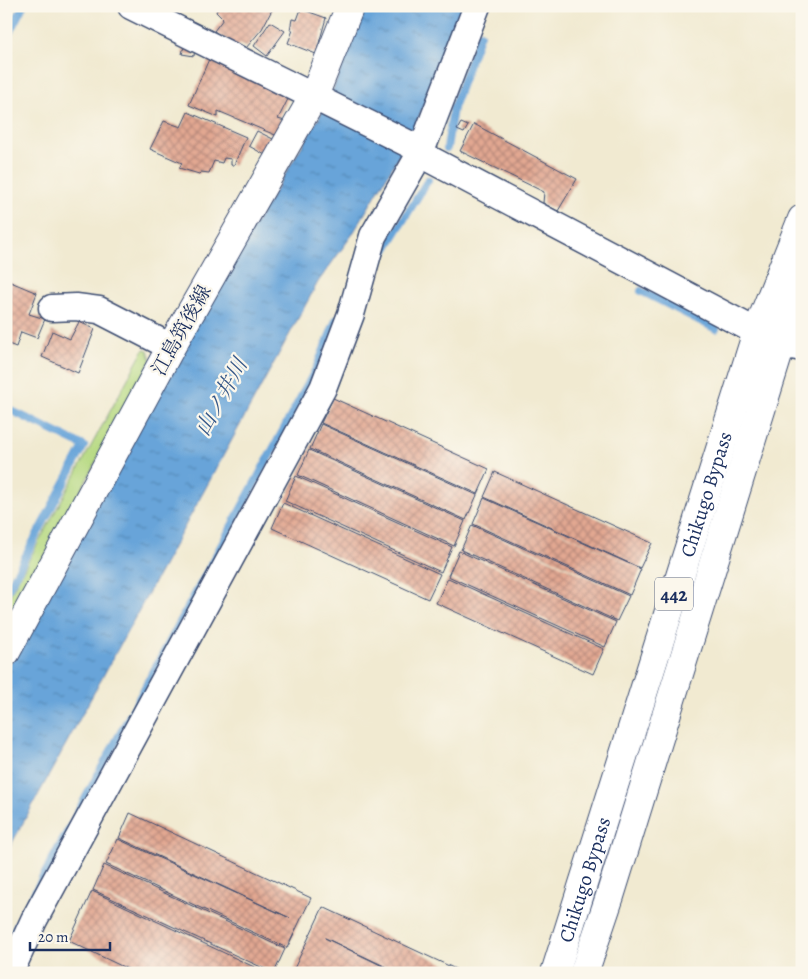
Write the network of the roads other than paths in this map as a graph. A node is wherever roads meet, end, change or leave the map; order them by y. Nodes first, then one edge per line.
1 (131, 6) edge
2 (350, 6) edge
3 (477, 6) edge
4 (318, 98) junction
5 (416, 150) junction
6 (802, 219) edge
7 (802, 278) edge
8 (52, 308) dead end
9 (757, 332) junction
10 (791, 346) edge
11 (171, 347) junction
12 (6, 652) edge
13 (6, 971) edge
14 (556, 973) edge
15 (584, 973) edge

1 - 4 street
2 - 4 main road, 江島筑後線
3 - 5 street
4 - 5 street
4 - 11 main road, 江島筑後線
5 - 9 street
5 - 13 street
6 - 9 main road, Chikugo Bypass / 442
7 - 10 main road, Chikugo Bypass / 442
8 - 11 street
9 - 10 street
9 - 14 main road, Chikugo Bypass / 442
10 - 15 main road, Chikugo Bypass / 442
11 - 12 main road, 江島筑後線

